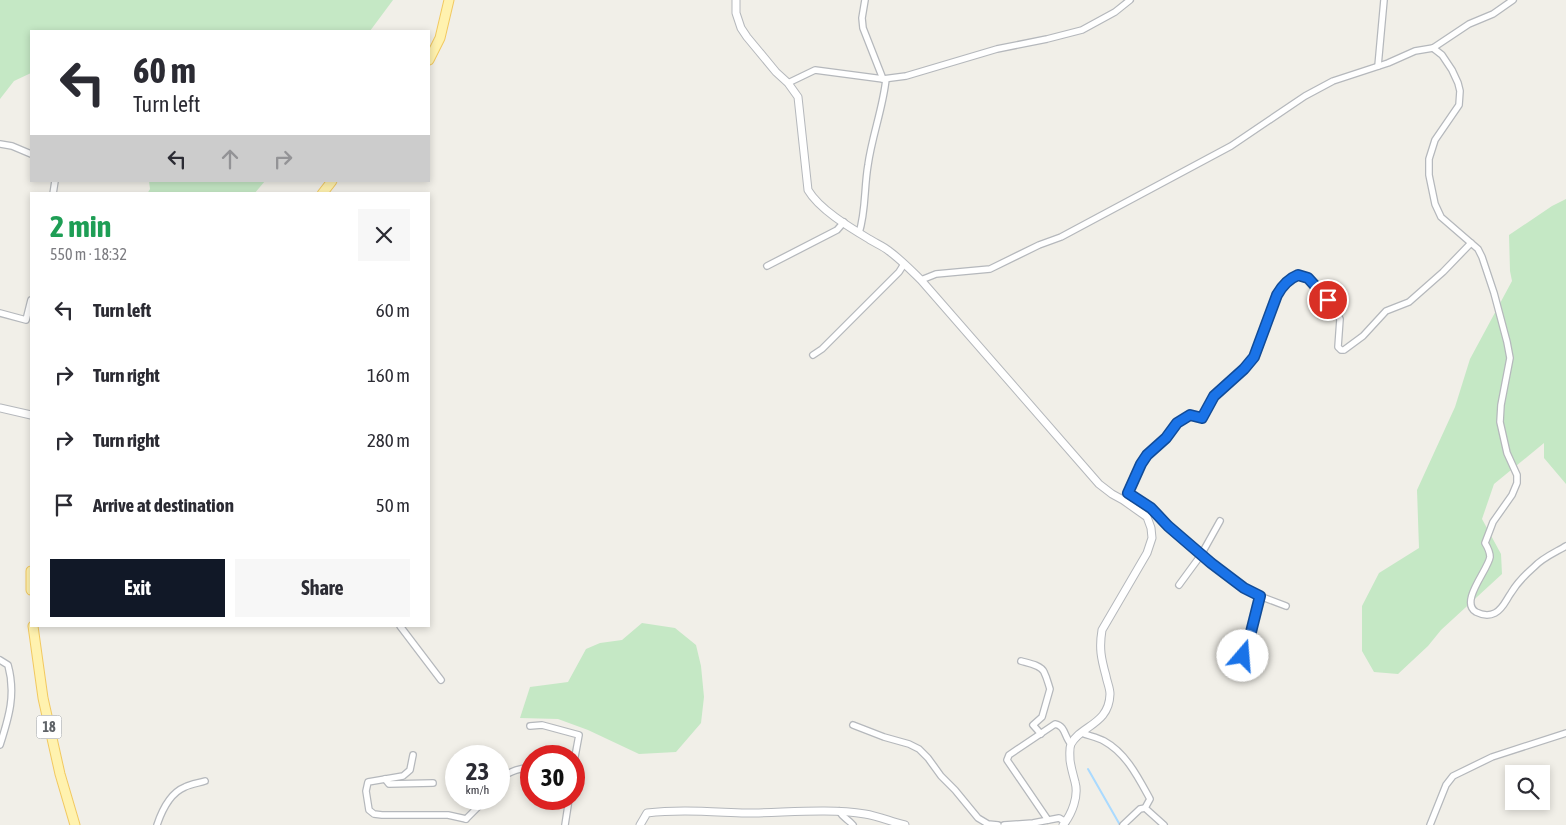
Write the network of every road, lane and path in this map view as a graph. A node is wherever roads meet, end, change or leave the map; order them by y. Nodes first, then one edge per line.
1 (449, 0) edge
2 (736, 0) edge
3 (865, 0) edge
4 (1130, 0) edge
5 (1384, 0) edge
6 (1513, 0) edge
7 (1433, 48) junction
8 (430, 58) edge
9 (1378, 66) junction
10 (884, 79) junction
11 (788, 83) junction
12 (0, 144) edge
13 (30, 154) edge
14 (331, 182) edge
15 (324, 192) edge
16 (844, 222) junction
17 (860, 233) junction
18 (1471, 243) junction
19 (904, 264) junction
20 (767, 266) dead end
21 (921, 280) junction
22 (30, 304) edge
23 (0, 313) edge
24 (813, 354) dead end
25 (0, 408) edge
26 (30, 415) edge
27 (1125, 497) junction
28 (1220, 521) dead end
29 (1566, 546) edge
30 (1201, 555) junction
31 (1179, 585) dead end
32 (1260, 596) junction
33 (1286, 606) dead end
34 (33, 627) edge
35 (401, 627) edge
36 (1243, 656) dead end
37 (0, 660) edge
38 (1021, 661) dead end
39 (441, 680) dead end
40 (853, 725) dead end
41 (530, 726) dead end
42 (1082, 733) junction
43 (1566, 733) edge
44 (1040, 734) junction
45 (1071, 744) junction
46 (0, 745) edge
47 (577, 745) edge
48 (413, 755) dead end
49 (385, 778) junction
50 (205, 782) dead end
51 (433, 783) dead end
52 (1146, 808) junction
53 (476, 810) edge
54 (568, 810) edge
55 (840, 811) junction
56 (1048, 820) junction
57 (466, 822) edge
58 (1065, 823) edge
59 (75, 825) edge
60 (157, 825) edge
61 (566, 825) edge
62 (640, 825) edge
63 (853, 825) edge
64 (905, 825) edge
65 (998, 825) edge
66 (1004, 825) edge
67 (1123, 825) edge
68 (1164, 825) edge
69 (1430, 825) edge

1 - 8 main road
2 - 11 street
3 - 10 street
4 - 10 street
5 - 9 street
6 - 7 street
7 - 9 street
7 - 18 street
9 - 21 street
10 - 11 street
10 - 17 street
11 - 16 street
12 - 13 street
14 - 15 main road
16 - 17 street
16 - 20 street
17 - 19 street
18 - 27 street
18 - 29 street
19 - 21 street
19 - 24 street
21 - 27 street
22 - 23 street
25 - 26 street
27 - 30 street
27 - 42 street
28 - 30 street
30 - 31 street
30 - 32 street
32 - 33 street
32 - 36 street
34 - 59 main road, 18
35 - 39 street
37 - 46 street
38 - 44 street
40 - 65 street
41 - 47 street
42 - 45 street
42 - 52 street
43 - 69 street
44 - 45 street
44 - 56 street
45 - 58 street
48 - 49 street
49 - 51 street
49 - 57 street
50 - 60 street
52 - 67 street
52 - 68 street
53 - 57 street
54 - 61 street
55 - 62 street
55 - 63 street
55 - 64 street
56 - 58 street
56 - 66 street

